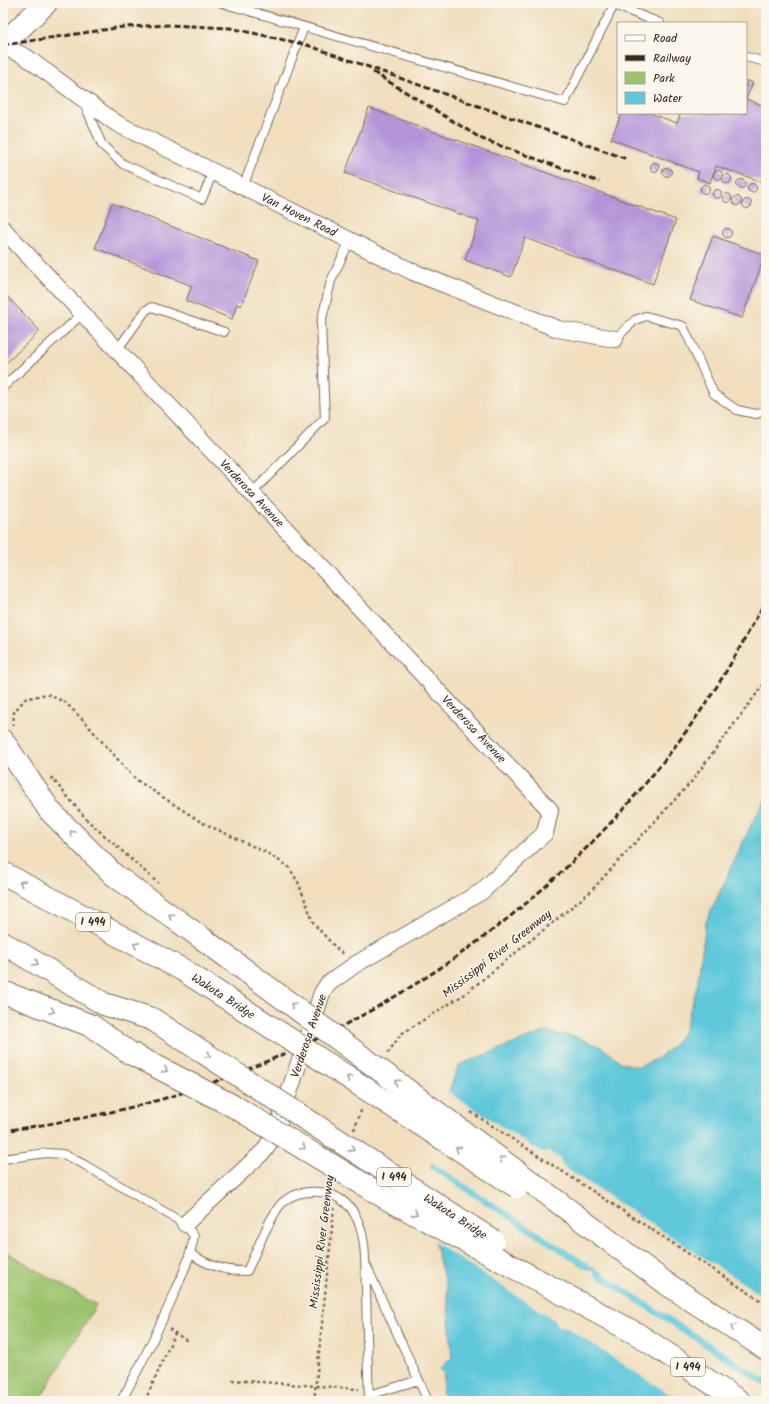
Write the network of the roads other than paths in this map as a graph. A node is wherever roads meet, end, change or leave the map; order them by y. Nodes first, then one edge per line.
1 (46, 3) edge
2 (222, 3) edge
3 (657, 22) edge
4 (304, 27) junction
5 (3, 45) edge
6 (747, 56) edge
7 (766, 62) edge
8 (81, 97) junction
9 (213, 172) junction
10 (243, 187) junction
11 (3, 229) edge
12 (350, 240) junction
13 (83, 314) junction
14 (224, 332) dead end
15 (615, 339) joint
16 (117, 350) junction
17 (3, 386) edge
18 (766, 410) edge
19 (252, 494) junction
20 (8, 737) edge
21 (3, 873) edge
22 (3, 943) edge
23 (3, 992) edge
24 (3, 1159) edge
25 (186, 1224) junction
26 (191, 1254) junction
27 (365, 1263) junction
28 (667, 1284) junction
29 (637, 1334) junction
30 (766, 1349) edge
31 (419, 1380) junction
32 (121, 1401) edge
33 (428, 1401) edge
34 (740, 1401) edge

1 - 5 main road
2 - 4 lane
3 - 4 lane
4 - 10 lane
5 - 8 street, Van Hoven Road
6 - 7 lane
8 - 9 street, Van Hoven Road
8 - 9 lane
9 - 10 street, Van Hoven Road
10 - 12 street, Van Hoven Road
11 - 13 street, Verderosa Avenue
12 - 15 street, Van Hoven Road
12 - 19 lane
13 - 16 street, Verderosa Avenue
13 - 17 lane
14 - 16 lane
15 - 18 lane
16 - 19 street, Verderosa Avenue
19 - 25 street, Verderosa Avenue
28 -> 20 main road, bridge
28 -> 21 main road, Wakota Bridge / I 494, bridge
22 -> 29 main road, Wakota Bridge / I 494, bridge
23 -> 29 main road, bridge
24 - 25 lane
25 - 26 lane
26 - 27 lane
26 - 32 lane
27 - 31 lane
27 - 31 lane
30 -> 28 main road, Wakota Bridge / I 494
29 - 34 main road, Wakota Bridge / I 494
31 - 33 lane

